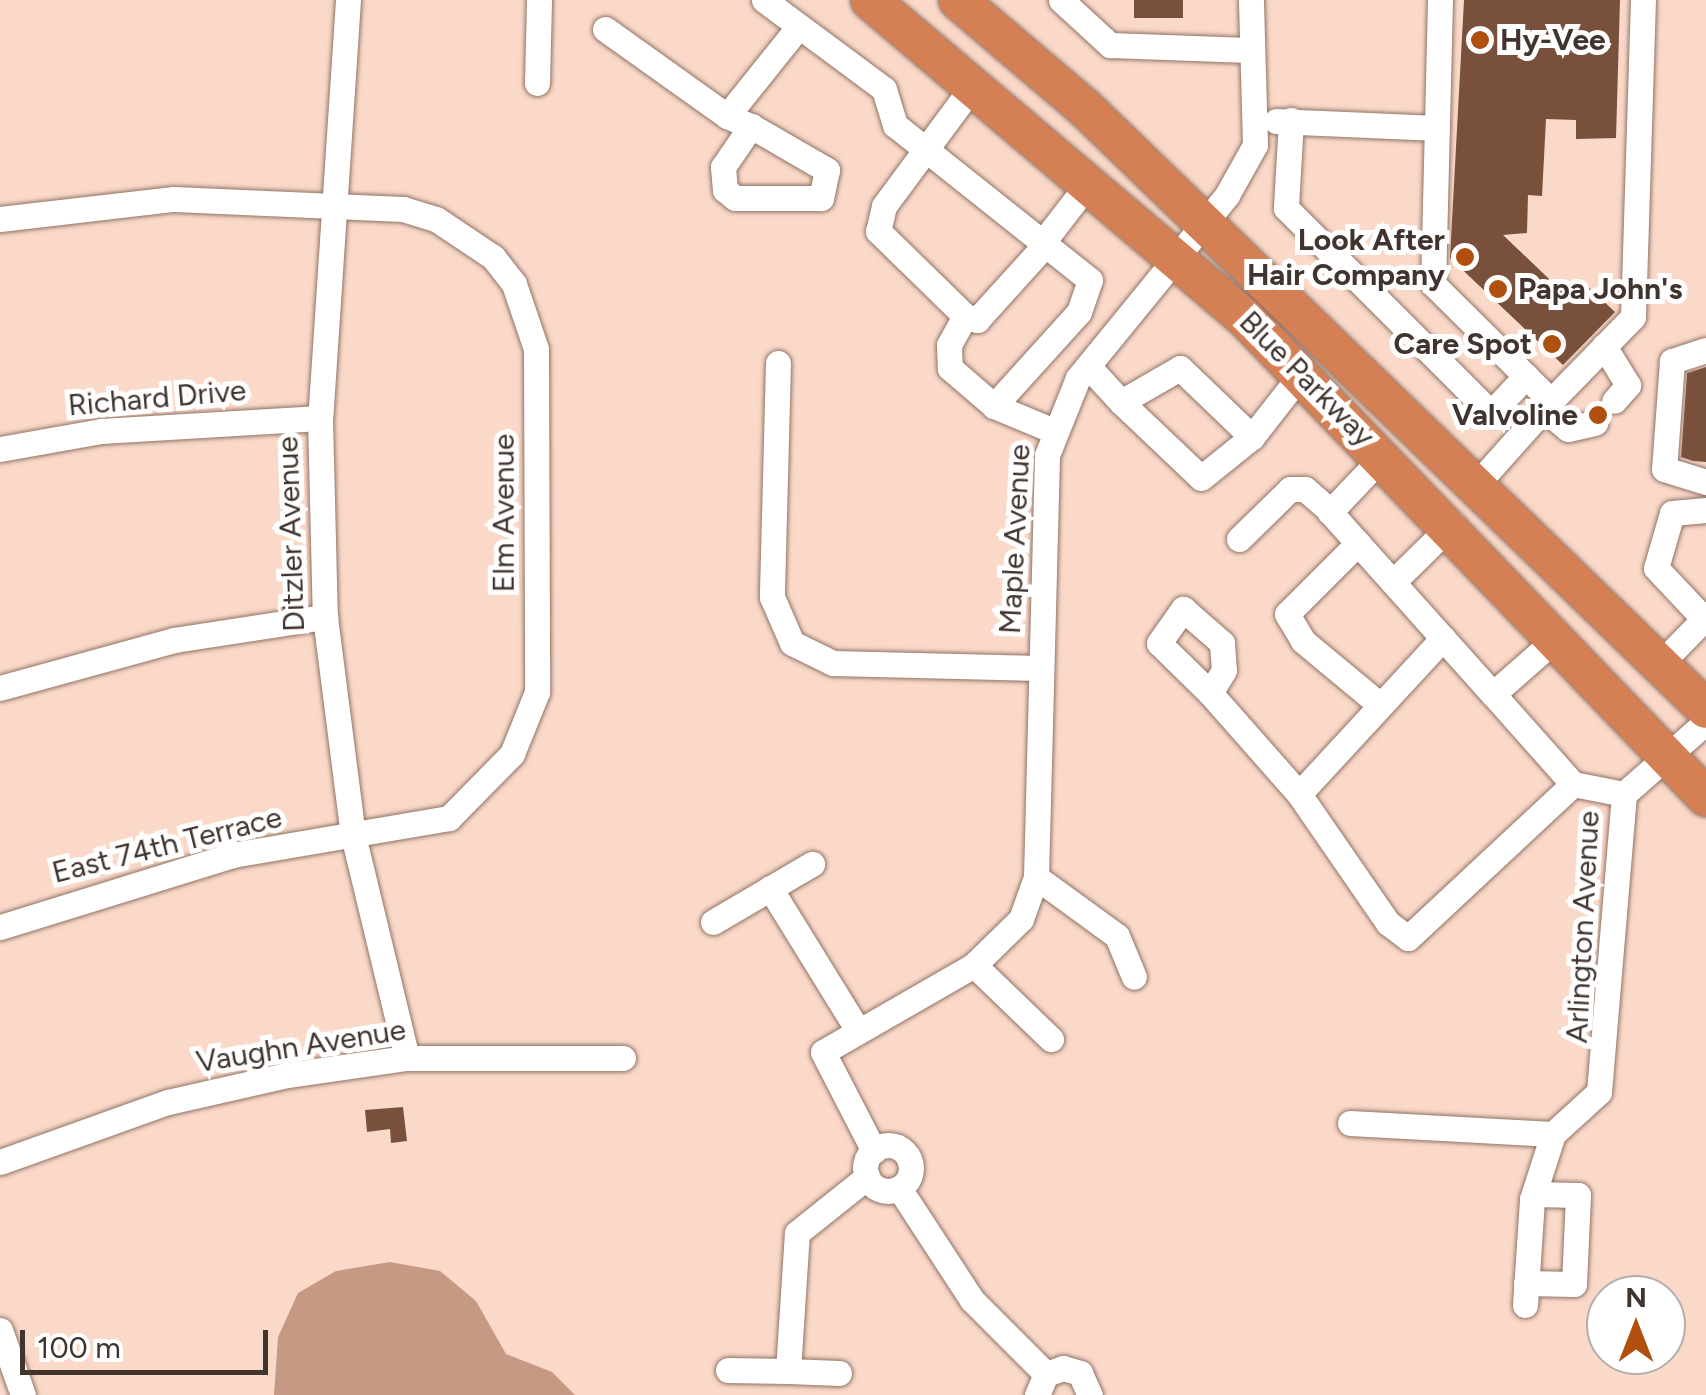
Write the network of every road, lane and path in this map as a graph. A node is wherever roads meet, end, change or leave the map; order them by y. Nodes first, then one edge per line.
1 (348, 0) edge
2 (539, 0) edge
3 (764, 0) edge
4 (870, 0) edge
5 (958, 0) edge
6 (1252, 0) edge
7 (1440, 0) edge
8 (1643, 0) edge
9 (1073, 5) edge
10 (799, 26) junction
11 (605, 29) dead end
12 (1250, 50) junction
13 (537, 84) dead end
14 (975, 84) junction
15 (1291, 120) junction
16 (1256, 125) junction
17 (1437, 128) junction
18 (922, 148) junction
19 (1092, 180) junction
20 (339, 210) junction
21 (0, 219) edge
22 (1204, 221) junction
23 (1045, 243) junction
24 (1178, 254) junction
25 (965, 316) junction
26 (1604, 346) junction
27 (1706, 350) edge
28 (778, 363) dead end
29 (1088, 366) junction
30 (1302, 373) junction
31 (1526, 376) junction
32 (1614, 401) dead end
33 (1121, 402) junction
34 (1547, 405) junction
35 (994, 406) junction
36 (320, 418) junction
37 (1595, 423) dead end
38 (1054, 431) junction
39 (1252, 437) junction
40 (0, 449) edge
41 (1384, 455) junction
42 (1706, 482) edge
43 (1476, 485) junction
44 (1706, 510) edge
45 (1330, 511) junction
46 (1452, 524) junction
47 (1239, 539) dead end
48 (1358, 543) junction
49 (1393, 582) junction
50 (325, 617) junction
51 (1705, 619) edge
52 (1559, 636) junction
53 (1442, 638) junction
54 (1660, 664) junction
55 (1040, 668) junction
56 (0, 688) edge
57 (1210, 692) dead end
58 (1494, 694) junction
59 (1380, 705) junction
60 (1706, 709) edge
61 (1706, 722) edge
62 (1670, 755) junction
63 (1573, 784) junction
64 (1299, 794) junction
65 (1624, 794) junction
66 (1706, 797) edge
67 (352, 835) junction
68 (812, 864) dead end
69 (1036, 877) junction
70 (770, 888) junction
71 (712, 922) dead end
72 (0, 927) edge
73 (974, 965) junction
74 (1134, 977) dead end
75 (857, 1029) junction
76 (1051, 1039) dead end
77 (408, 1058) junction
78 (623, 1058) dead end
79 (1350, 1124) dead end
80 (1554, 1134) junction
81 (874, 1150) junction
82 (0, 1162) edge
83 (867, 1177) junction
84 (899, 1188) junction
85 (1534, 1194) junction
86 (0, 1330) edge
87 (728, 1370) dead end
88 (788, 1371) junction
89 (839, 1373) dead end
90 (1041, 1385) edge
91 (23, 1395) edge
92 (1090, 1395) edge

1 - 20 street, Ditzler Avenue
2 - 13 street
3 - 10 street
4 - 14 highway, Blue Parkway
5 - 22 highway, Blue Parkway
6 - 12 street
7 - 17 street
8 - 26 street
9 - 12 street
10 - 11 street
10 - 18 street
12 - 16 street
14 - 18 street
14 - 19 highway, Blue Parkway
15 - 16 street
15 - 17 street
15 - 31 street
16 - 22 street, Maple Avenue
17 - 31 street
18 - 23 street
18 - 25 street
19 - 23 street
19 - 24 highway, Blue Parkway
20 - 21 street, Elm Avenue
20 - 36 street, Ditzler Avenue
20 - 67 street, Elm Avenue
22 - 24 street, Maple Avenue
22 - 43 highway, Blue Parkway
23 - 25 street
23 - 35 street
24 - 29 street, Maple Avenue
24 - 30 highway, Blue Parkway
25 - 35 street
26 - 32 street
26 - 34 street
27 - 42 street
28 - 55 street
29 - 33 street
29 - 38 street, Maple Avenue
30 - 39 street
30 - 41 highway, Blue Parkway
31 - 34 street
33 - 39 street
33 - 39 street
34 - 37 street
34 - 43 street
35 - 38 street
36 - 40 street, Richard Drive
36 - 50 street, Ditzler Avenue
38 - 55 street, Maple Avenue
41 - 45 street
41 - 46 highway, Blue Parkway
43 - 54 highway, Blue Parkway
44 - 51 street
45 - 47 street
45 - 48 street
46 - 49 street
46 - 52 highway, Blue Parkway
48 - 49 street
48 - 59 street
49 - 53 street
50 - 56 street
50 - 67 street, Ditzler Avenue
51 - 54 street
52 - 58 street
52 - 62 highway, Blue Parkway
53 - 58 street
53 - 59 street
54 - 60 highway, Blue Parkway
55 - 69 street, Maple Avenue
57 - 64 street
58 - 63 street
59 - 64 street
61 - 62 street, Arlington Avenue
62 - 65 street, Arlington Avenue
62 - 66 highway, Blue Parkway
63 - 64 street
63 - 65 street
65 - 80 street, Arlington Avenue
67 - 72 street, East 74th Terrace
67 - 77 street, Ditzler Avenue
68 - 70 street
69 - 73 street
69 - 74 street
70 - 71 street
70 - 75 street
73 - 75 street
73 - 76 street
75 - 81 street
77 - 78 street, Vaughn Avenue
77 - 82 street, Vaughn Avenue
79 - 80 street
80 - 85 street
81 - 83 street
81 - 84 street
83 - 84 street
83 - 88 street
84 - 90 street
85 - 85 street
86 - 91 street
87 - 88 street
88 - 89 street
90 - 92 street

